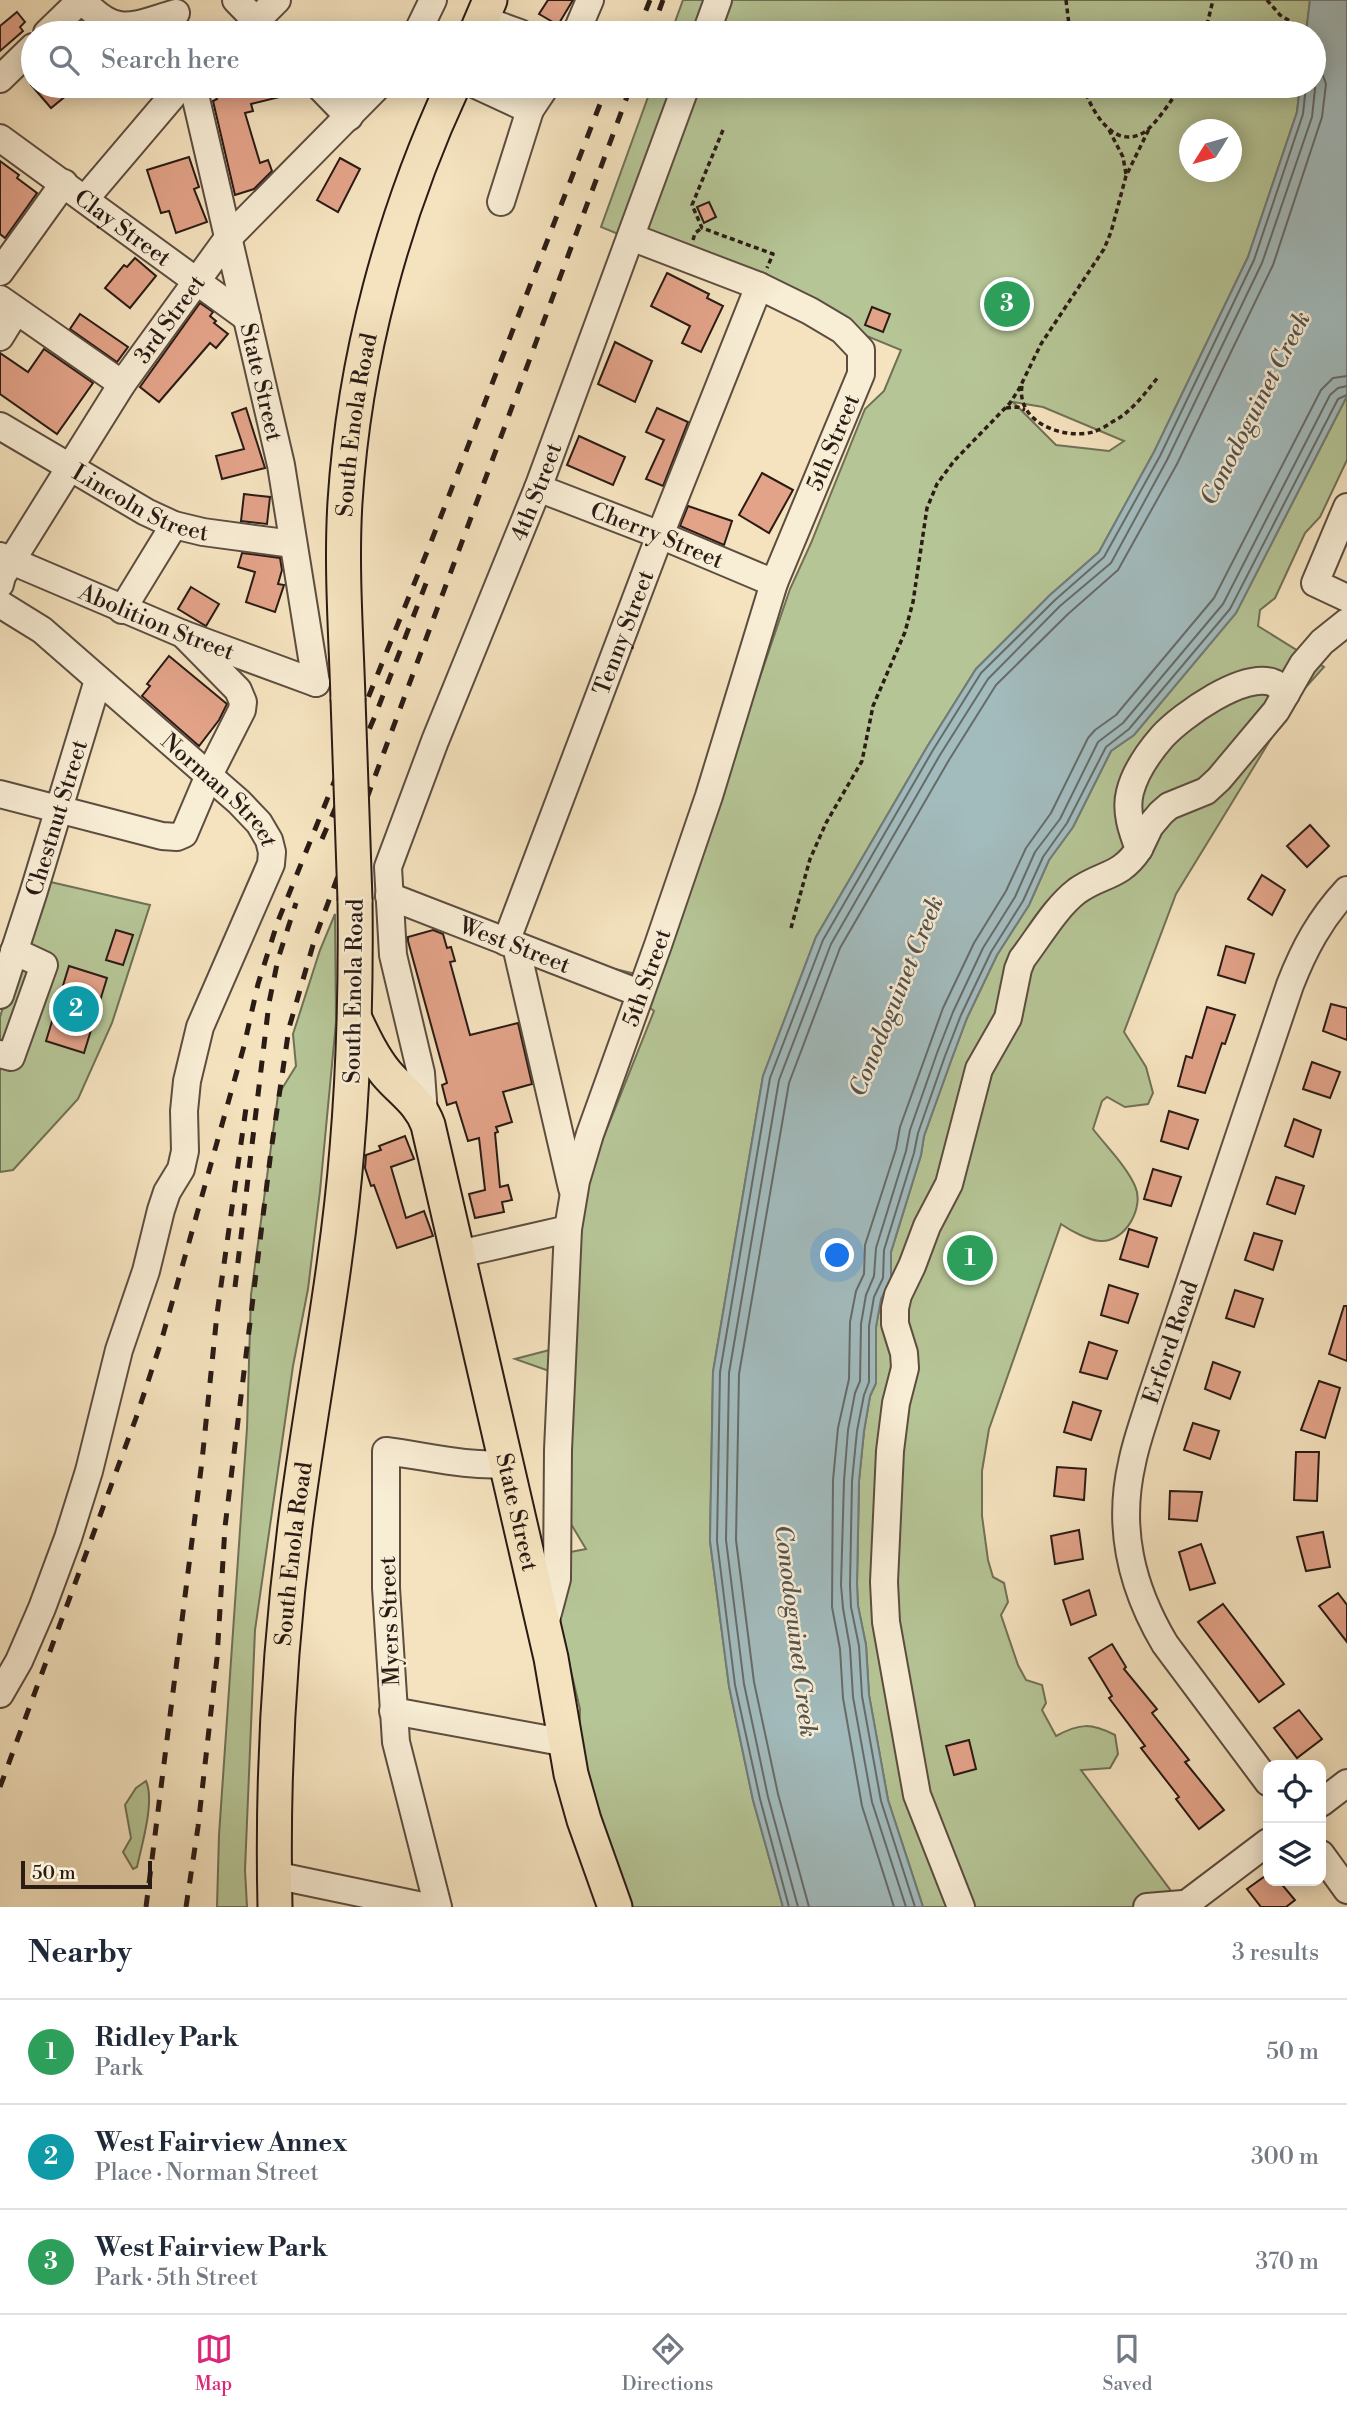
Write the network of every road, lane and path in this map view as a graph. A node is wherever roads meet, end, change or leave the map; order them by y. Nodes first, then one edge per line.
1 (236, 0) edge
2 (277, 0) edge
3 (433, 0) edge
4 (590, 0) edge
5 (718, 0) edge
6 (1066, 0) edge
7 (1213, 0) edge
8 (1268, 0) edge
9 (74, 3) edge
10 (176, 15) edge
11 (58, 21) edge
12 (106, 21) edge
13 (151, 21) edge
14 (256, 21) edge
15 (265, 21) edge
16 (422, 21) edge
17 (581, 21) edge
18 (710, 21) edge
19 (1069, 21) edge
20 (1208, 21) edge
21 (1290, 21) edge
22 (21, 59) edge
23 (0, 79) edge
24 (171, 98) edge
25 (196, 98) edge
26 (331, 98) edge
27 (367, 98) edge
28 (448, 98) edge
29 (504, 98) edge
30 (538, 98) edge
31 (682, 98) edge
32 (1088, 98) edge
33 (1172, 98) edge
34 (530, 110) junction
35 (349, 117) junction
36 (1105, 125) junction
37 (1150, 127) junction
38 (723, 130) dead end
39 (0, 138) edge
40 (1126, 176) junction
41 (64, 184) junction
42 (85, 199) junction
43 (502, 202) dead end
44 (631, 237) junction
45 (228, 238) junction
46 (0, 272) edge
47 (197, 280) junction
48 (759, 286) junction
49 (8, 305) edge
50 (247, 317) junction
51 (0, 337) edge
52 (1159, 376) dead end
53 (1023, 381) junction
54 (122, 384) junction
55 (1004, 410) junction
56 (1029, 414) junction
57 (0, 426) edge
58 (69, 467) junction
59 (538, 488) junction
60 (1347, 507) edge
61 (174, 525) junction
62 (660, 536) junction
63 (293, 544) junction
64 (6, 558) edge
65 (774, 583) junction
66 (0, 584) edge
67 (1347, 598) edge
68 (0, 604) edge
69 (122, 610) junction
70 (1347, 622) edge
71 (183, 634) junction
72 (98, 680) junction
73 (316, 683) joint
74 (1286, 694) junction
75 (209, 775) junction
76 (0, 794) edge
77 (58, 808) junction
78 (1139, 849) junction
79 (1347, 890) edge
80 (389, 896) junction
81 (791, 928) dead end
82 (511, 944) junction
83 (14, 951) junction
84 (639, 993) junction
85 (0, 995) edge
86 (354, 1019) junction
87 (0, 1054) edge
88 (352, 1081) junction
89 (417, 1106) junction
90 (573, 1193) junction
91 (568, 1229) junction
92 (458, 1254) junction
93 (506, 1464) junction
94 (544, 1628) junction
95 (0, 1694) edge
96 (393, 1711) junction
97 (567, 1743) junction
98 (1263, 1775) edge
99 (1347, 1783) edge
100 (1326, 1799) edge
101 (1263, 1846) edge
102 (1326, 1861) edge
103 (1347, 1890) edge
104 (274, 1891) edge
105 (1182, 1906) edge
106 (427, 1907) edge
107 (438, 1907) edge
108 (615, 1907) edge
109 (961, 1907) edge
110 (1147, 1907) edge

1 - 14 street
2 - 15 street
3 - 16 street
4 - 17 street
5 - 18 street
6 - 19 path
7 - 20 path
8 - 21 path
9 - 11 street
9 - 12 street
10 - 13 street
22 - 23 street
24 - 42 street
25 - 45 street, State Street
26 - 35 street
27 - 35 street, 3rd Street
28 - 86 main road, South Enola Road, bridge
29 - 34 street
30 - 34 street
31 - 44 street, 4th Street
32 - 36 path
33 - 37 path
34 - 43 street
35 - 45 street, 3rd Street
36 - 37 path
36 - 40 path
37 - 40 path
38 - 48 path
39 - 41 street, Clay Street
40 - 53 path
41 - 42 street, Clay Street
41 - 46 street
42 - 47 street, Clay Street
44 - 48 street
44 - 59 street, 4th Street
45 - 47 street, 3rd Street
45 - 50 street, State Street
47 - 50 street, Clay Street
47 - 54 street, 3rd Street
48 - 62 street, Tenny Street
48 - 65 street, 5th Street
49 - 51 street
49 - 54 street
50 - 63 street, State Street
52 - 56 path
53 - 55 path
53 - 56 path
54 - 58 street, 3rd Street
55 - 56 path
55 - 81 path
57 - 58 street, Lincoln Street
58 - 61 street, Lincoln Street
58 - 64 street, 3rd Street
59 - 62 street, Cherry Street
59 - 80 street, 4th Street
60 - 67 street
61 - 63 street, Lincoln Street
61 - 69 street
62 - 65 street, Cherry Street
62 - 82 street, Tenny Street
63 - 73 street, State Street
64 - 66 street, 3rd Street
64 - 69 street, Abolition Street
65 - 84 street, 5th Street
68 - 72 street, Norman Street
69 - 71 street, Abolition Street
70 - 74 street
71 - 73 street, Abolition Street
71 - 75 street
72 - 75 street, Norman Street
72 - 77 street, Chestnut Street
74 - 78 street
74 - 78 street
75 - 77 street
75 - 95 street, Norman Street
76 - 77 street
77 - 83 street, Chestnut Street
78 - 109 street
79 - 98 street, Erford Road
80 - 82 street, West Street
80 - 89 street, State Street
82 - 84 street, West Street
82 - 90 street
83 - 85 street, Chestnut Street
83 - 87 street
84 - 90 street, 5th Street
86 - 88 main road, South Enola Road
86 - 89 main road, State Street
88 - 89 main road
88 - 104 main road, South Enola Road
89 - 92 main road, State Street
90 - 91 street, 5th Street
91 - 92 street
91 - 94 street, 5th Street
92 - 93 main road, State Street
93 - 94 main road, State Street
93 - 96 street, Myers Street
94 - 97 main road, State Street
96 - 97 street
96 - 107 street, Myers Street
97 - 108 main road, State Street
99 - 100 street
101 - 105 street
102 - 103 street
104 - 106 street
105 - 110 street

